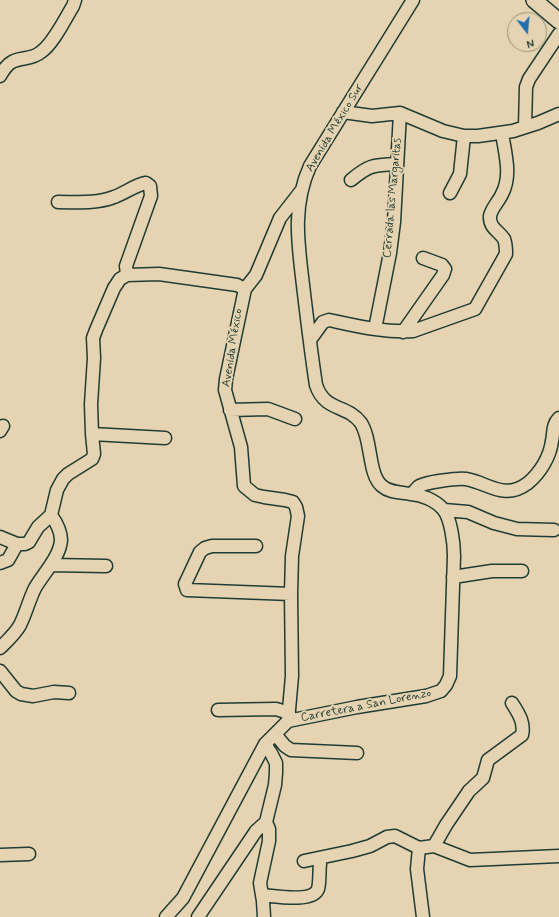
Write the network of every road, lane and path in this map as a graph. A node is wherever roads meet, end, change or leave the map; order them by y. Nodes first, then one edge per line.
1 (75, 0) edge
2 (413, 0) edge
3 (534, 0) edge
4 (559, 21) edge
5 (559, 34) edge
6 (0, 76) edge
7 (343, 112) junction
8 (400, 113) junction
9 (559, 114) edge
10 (525, 127) junction
11 (502, 134) junction
12 (464, 136) junction
13 (397, 164) junction
14 (351, 180) dead end
15 (301, 191) junction
16 (450, 193) dead end
17 (58, 202) dead end
18 (423, 258) dead end
19 (127, 275) junction
20 (244, 289) junction
21 (375, 329) junction
22 (404, 332) junction
23 (310, 340) junction
24 (230, 410) junction
25 (559, 418) edge
26 (295, 419) dead end
27 (92, 434) junction
28 (165, 438) dead end
29 (412, 494) junction
30 (444, 510) junction
31 (51, 515) junction
32 (554, 530) dead end
33 (0, 537) edge
34 (17, 544) junction
35 (256, 546) dead end
36 (0, 563) edge
37 (52, 565) junction
38 (106, 566) dead end
39 (522, 571) dead end
40 (453, 577) junction
41 (291, 594) junction
42 (0, 648) edge
43 (0, 671) edge
44 (69, 693) dead end
45 (512, 702) dead end
46 (218, 710) dead end
47 (289, 717) junction
48 (275, 734) junction
49 (265, 744) junction
50 (357, 753) dead end
51 (266, 822) junction
52 (434, 846) junction
53 (418, 848) junction
54 (30, 854) dead end
55 (0, 855) edge
56 (559, 856) edge
57 (304, 861) dead end
58 (320, 864) dead end
59 (262, 895) junction
60 (166, 917) edge
61 (198, 917) edge
62 (264, 917) edge
63 (423, 917) edge

1 - 6 street
2 - 7 street, Avenida México Sur
3 - 4 main road
5 - 10 street
7 - 8 street
7 - 15 street, Avenida México Sur
8 - 12 street
8 - 13 street, Cerrada las Margaritas
9 - 10 street
10 - 11 street
11 - 12 street
11 - 22 street
12 - 16 street
13 - 14 street
13 - 21 street, Cerrada las Margaritas
15 - 20 street, Avenida México
15 - 23 street, Avenida México Sur
17 - 19 street
18 - 22 street
19 - 20 street
19 - 27 street
20 - 24 street, Avenida México
21 - 22 street
21 - 23 street
23 - 29 street
24 - 26 street
24 - 41 street, Avenida México
25 - 29 street
27 - 28 street
27 - 31 street
29 - 30 street
30 - 32 street
30 - 40 street, Carretera a San Lorenzo
31 - 34 street
31 - 37 street
33 - 34 street
34 - 36 street
35 - 41 street
37 - 38 street
37 - 42 street
39 - 40 street
40 - 47 street, Carretera a San Lorenzo
41 - 47 street, Avenida México
43 - 44 street
45 - 52 street
46 - 47 street
47 - 48 street, Carretera a San Lorenzo
48 - 49 street, Carretera a San Lorenzo
48 - 50 street
49 - 51 street
49 - 60 street, Carretera a San Lorenzo
51 - 59 street
51 - 61 street
52 - 53 street
52 - 56 street
53 - 57 street
53 - 63 street
54 - 55 street
58 - 59 street
59 - 62 street

